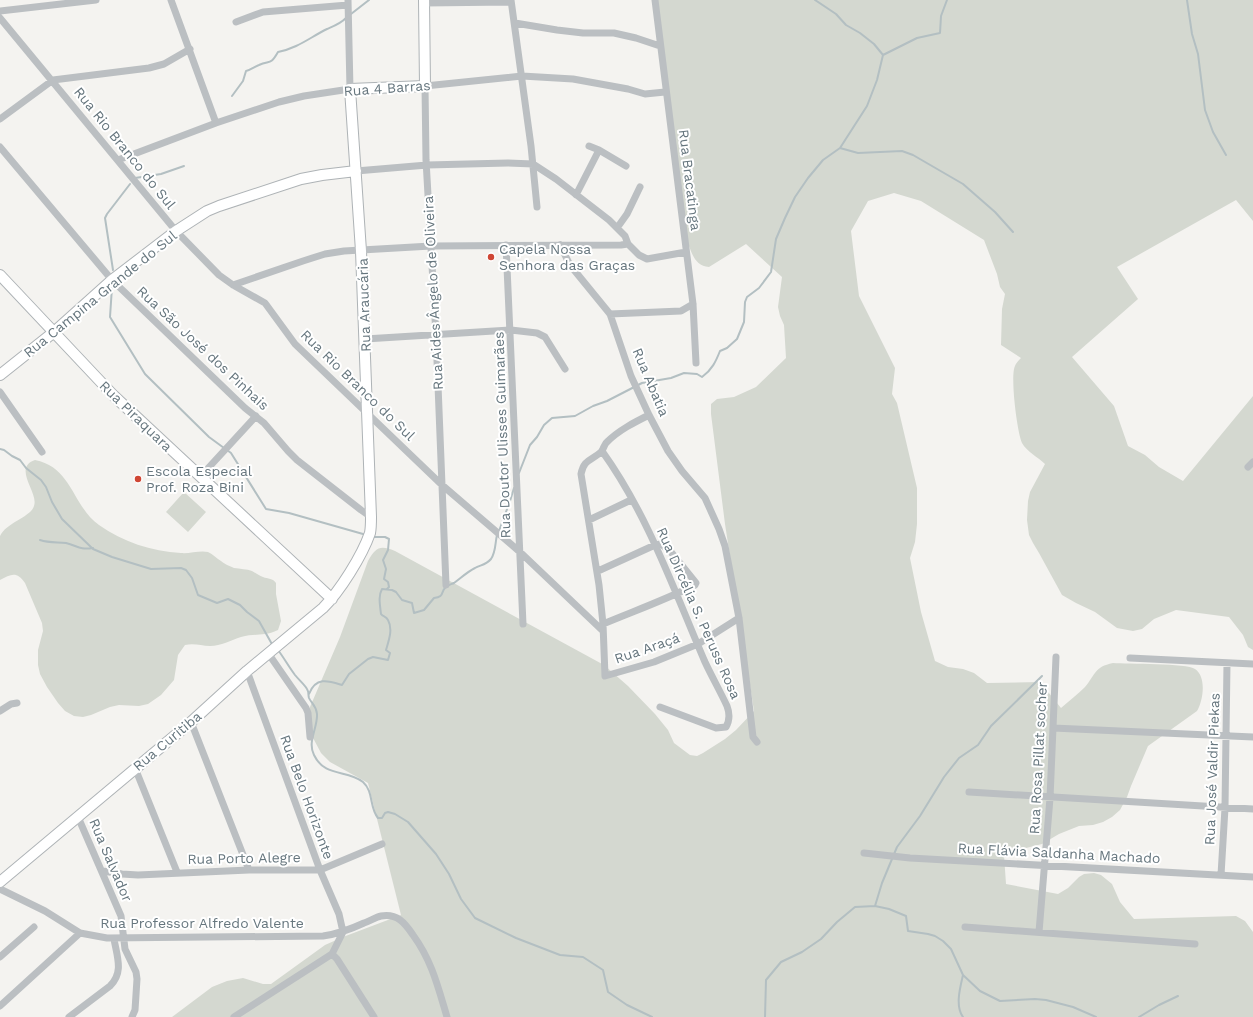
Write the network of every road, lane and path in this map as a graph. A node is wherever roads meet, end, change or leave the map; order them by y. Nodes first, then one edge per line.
1 (96, 0) edge
2 (172, 0) edge
3 (655, 0) edge
4 (424, 1) edge
5 (511, 1) edge
6 (348, 3) edge
7 (0, 11) edge
8 (0, 18) edge
9 (236, 22) dead end
10 (514, 22) junction
11 (660, 46) junction
12 (190, 49) junction
13 (522, 76) junction
14 (52, 80) junction
15 (425, 86) junction
16 (350, 89) junction
17 (665, 92) junction
18 (0, 119) edge
19 (216, 123) junction
20 (589, 146) dead end
21 (0, 147) edge
22 (599, 150) junction
23 (118, 160) junction
24 (533, 164) junction
25 (427, 165) junction
26 (626, 166) dead end
27 (356, 172) junction
28 (640, 187) dead end
29 (576, 195) junction
30 (537, 207) dead end
31 (617, 228) junction
32 (176, 231) junction
33 (628, 244) junction
34 (506, 245) junction
35 (560, 245) junction
36 (431, 246) junction
37 (362, 251) junction
38 (686, 252) junction
39 (0, 275) edge
40 (112, 280) junction
41 (233, 285) junction
42 (693, 304) junction
43 (610, 314) junction
44 (511, 330) junction
45 (54, 332) junction
46 (436, 335) junction
47 (365, 339) junction
48 (696, 363) dead end
49 (565, 369) dead end
50 (0, 375) edge
51 (0, 392) edge
52 (368, 414) junction
53 (649, 415) junction
54 (256, 416) junction
55 (602, 451) junction
56 (42, 452) dead end
57 (200, 477) junction
58 (442, 485) junction
59 (631, 500) junction
60 (371, 517) junction
61 (589, 520) junction
62 (655, 545) junction
63 (520, 552) junction
64 (598, 571) junction
65 (446, 585) dead end
66 (677, 594) junction
67 (332, 599) junction
68 (739, 618) junction
69 (523, 624) dead end
70 (603, 627) junction
71 (698, 644) junction
72 (268, 653) junction
73 (1056, 657) dead end
74 (1130, 658) dead end
75 (1227, 663) junction
76 (1253, 664) edge
77 (247, 670) junction
78 (17, 702) dead end
79 (660, 707) dead end
80 (0, 711) edge
81 (191, 722) junction
82 (1053, 728) junction
83 (1227, 736) junction
84 (310, 737) dead end
85 (1253, 737) edge
86 (757, 742) dead end
87 (136, 768) junction
88 (969, 792) dead end
89 (1050, 798) junction
90 (1225, 808) junction
91 (1253, 809) edge
92 (78, 817) junction
93 (382, 844) dead end
94 (864, 853) dead end
95 (1044, 866) junction
96 (249, 870) junction
97 (320, 870) junction
98 (102, 871) junction
99 (177, 872) junction
100 (1221, 875) junction
101 (1253, 877) edge
102 (0, 882) edge
103 (0, 889) edge
104 (34, 927) dead end
105 (965, 927) dead end
106 (343, 932) junction
107 (1039, 932) junction
108 (80, 933) junction
109 (124, 938) junction
110 (114, 939) junction
111 (1196, 944) dead end
112 (332, 954) junction
113 (0, 957) edge
114 (0, 1006) edge
115 (69, 1017) edge
116 (132, 1017) edge
117 (234, 1017) edge
118 (374, 1017) edge
119 (447, 1017) edge

1 - 7 street
2 - 12 street
3 - 11 street, Rua Bracatinga
4 - 5 street
4 - 15 street, Rua Aides Ângelo de Oliveira
5 - 10 street
6 - 9 street
6 - 16 street, Rua Araucária
8 - 14 street, Rua Rio Branco do Sul
10 - 11 street
10 - 13 street
11 - 17 street, Rua Bracatinga
12 - 14 street
12 - 19 street
13 - 15 street, Rua 4 Barras
13 - 17 street, Rua 4 Barras
13 - 24 street
14 - 18 street
14 - 23 street, Rua Rio Branco do Sul
15 - 16 street, Rua 4 Barras
15 - 25 street, Rua Aides Ângelo de Oliveira
16 - 19 street, Rua 4 Barras
16 - 27 street, Rua Araucária
17 - 38 street, Rua Bracatinga
19 - 23 street, Rua 4 Barras
20 - 22 street
21 - 40 street, Rua São José dos Pinhais
22 - 26 street
22 - 29 street
23 - 32 street, Rua Rio Branco do Sul
24 - 25 street, Rua Campina Grande do Sul
24 - 29 street, Rua Campina Grande do Sul
24 - 30 street
25 - 27 street, Rua Campina Grande do Sul
25 - 36 street, Rua Aides Ângelo de Oliveira
27 - 32 street, Rua Campina Grande do Sul
27 - 37 street, Rua Araucária
28 - 31 street
29 - 31 street, Rua Campina Grande do Sul
31 - 33 street, Rua Campina Grande do Sul
32 - 40 street, Rua Campina Grande do Sul
32 - 41 street, Rua Rio Branco do Sul
33 - 35 street
33 - 38 street, Rua Campina Grande do Sul
34 - 35 street
34 - 36 street
34 - 44 street, Rua Doutor Ulisses Guimarães
35 - 43 street, Rua Abatia
36 - 37 street
36 - 46 street, Rua Aides Ângelo de Oliveira
37 - 41 street
37 - 47 street, Rua Araucária
38 - 42 street, Rua Bracatinga
39 - 45 street, Rua Piraquara
40 - 45 street, Rua Campina Grande do Sul
40 - 54 street, Rua São José dos Pinhais
41 - 52 street, Rua Rio Branco do Sul
42 - 43 street
42 - 48 street, Rua Bracatinga
43 - 53 street, Rua Abatia
44 - 46 street
44 - 49 street
44 - 63 street, Rua Doutor Ulisses Guimarães
45 - 50 street, Rua Campina Grande do Sul
45 - 57 street, Rua Piraquara
46 - 47 street
46 - 58 street, Rua Aides Ângelo de Oliveira
47 - 52 street, Rua Araucária
51 - 56 street
52 - 58 street, Rua Rio Branco do Sul
52 - 60 street, Rua Araucária
53 - 55 street
53 - 68 street, Rua Abatia
54 - 57 street
54 - 60 street, Rua São José dos Pinhais
55 - 59 street, Rua Dircélia S. Peruss Rosa
55 - 61 street
57 - 67 street, Rua Piraquara
58 - 63 street, Rua Rio Branco do Sul
58 - 65 street, Rua Aides Ângelo de Oliveira
59 - 61 street
59 - 62 street, Rua Dircélia S. Peruss Rosa
60 - 67 street, Rua Araucária
61 - 64 street
62 - 64 street
62 - 66 street, Rua Dircélia S. Peruss Rosa
62 - 66 street
63 - 69 street, Rua Doutor Ulisses Guimarães
63 - 70 street, Rua Rio Branco do Sul
64 - 70 street
66 - 70 street
66 - 71 street, Rua Dircélia S. Peruss Rosa
67 - 72 street, Rua Curitiba
68 - 71 street, Rua Araçá
68 - 86 street
70 - 71 street, Rua Araçá
71 - 79 street, Rua Dircélia S. Peruss Rosa
72 - 77 street, Rua Curitiba
72 - 84 street
73 - 82 street, Rua Rosa Pillat socher
74 - 75 street
75 - 76 street
75 - 83 street, Rua José Valdir Piekas
77 - 81 street, Rua Curitiba
77 - 97 street, Rua Belo Horizonte
78 - 80 street
81 - 87 street, Rua Curitiba
81 - 96 street
82 - 83 street
82 - 89 street, Rua Rosa Pillat socher
83 - 85 street
83 - 90 street, Rua José Valdir Piekas
87 - 92 street, Rua Curitiba
87 - 99 street
88 - 89 street
89 - 90 street
89 - 95 street, Rua Rosa Pillat socher
90 - 91 street
90 - 100 street, Rua José Valdir Piekas
92 - 98 street, Rua Salvador
92 - 102 street, Rua Curitiba
93 - 97 street, Rua Porto Alegre
94 - 95 street, Rua Flávia Saldanha Machado
95 - 100 street, Rua Flávia Saldanha Machado
95 - 107 street, Rua Rosa Pillat socher
96 - 97 street, Rua Porto Alegre
96 - 99 street, Rua Porto Alegre
97 - 106 street, Rua Belo Horizonte
98 - 99 street, Rua Porto Alegre
98 - 109 street, Rua Salvador
100 - 101 street, Rua Flávia Saldanha Machado
103 - 108 street, Rua Professor Alfredo Valente
104 - 113 street
105 - 107 street
106 - 109 street, Rua Professor Alfredo Valente
106 - 112 street
106 - 119 street, Rua Professor Alfredo Valente
107 - 111 street
108 - 110 street, Rua Professor Alfredo Valente
108 - 114 street
109 - 110 street, Rua Professor Alfredo Valente
109 - 116 street, Rua Salvador
110 - 115 street
112 - 117 street
112 - 118 street

